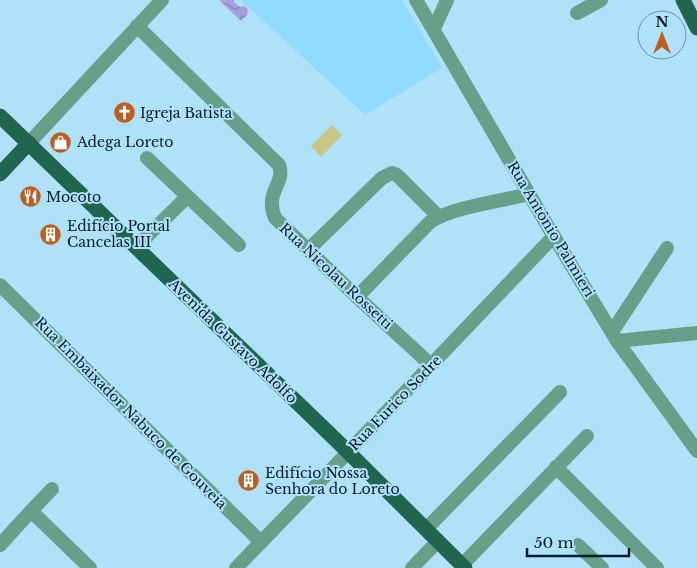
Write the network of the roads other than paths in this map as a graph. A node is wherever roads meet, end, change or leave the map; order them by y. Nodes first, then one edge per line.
1 (162, 0) edge
2 (416, 0) edge
3 (446, 0) edge
4 (601, 0) edge
5 (682, 0) edge
6 (577, 13) dead end
7 (137, 26) junction
8 (697, 28) edge
9 (434, 29) junction
10 (0, 116) edge
11 (29, 143) junction
12 (147, 158) dead end
13 (0, 174) edge
14 (529, 194) junction
15 (186, 197) junction
16 (438, 216) junction
17 (554, 236) junction
18 (239, 245) dead end
19 (136, 247) junction
20 (667, 248) dead end
21 (308, 250) junction
22 (0, 285) edge
23 (357, 297) junction
24 (697, 334) edge
25 (615, 336) junction
26 (432, 365) junction
27 (560, 392) dead end
28 (587, 436) dead end
29 (697, 451) edge
30 (348, 452) junction
31 (556, 467) junction
32 (52, 489) dead end
33 (31, 511) junction
34 (426, 529) junction
35 (438, 541) junction
36 (262, 542) junction
37 (0, 545) edge
38 (578, 545) dead end
39 (464, 567) edge
40 (90, 568) edge
41 (236, 568) edge
42 (412, 568) edge
43 (602, 568) edge
44 (657, 568) edge

1 - 7 street
2 - 9 street, Rua Antônio Palmieri
3 - 9 street
4 - 6 street
5 - 8 main road
7 - 11 street
7 - 21 street, Rua Nicolau Rossetti
9 - 14 street, Rua Antônio Palmieri
10 - 11 main road, Avenida Gustavo Adolfo
11 - 13 main road
11 - 19 main road, Avenida Gustavo Adolfo
12 - 15 street
14 - 16 street
14 - 17 street, Rua Antônio Palmieri
15 - 18 street
15 - 19 street
16 - 21 street
16 - 23 street
17 - 25 street, Rua Antônio Palmieri
17 - 26 street, Rua Eurico Sodre
19 - 30 main road, Avenida Gustavo Adolfo
20 - 25 street
21 - 23 street, Rua Nicolau Rossetti
22 - 36 street, Rua Embaixador Nabuco de Gouveia
23 - 26 street, Rua Nicolau Rossetti
24 - 25 street
25 - 29 street, Rua Antônio Palmieri
26 - 30 street, Rua Eurico Sodre
27 - 34 street
28 - 31 street
30 - 34 main road, Avenida Gustavo Adolfo
30 - 36 street, Rua Eurico Sodre
31 - 39 street
31 - 44 street
32 - 33 street
33 - 37 street
33 - 40 street
34 - 35 main road, Avenida Gustavo Adolfo
35 - 39 main road, Avenida Gustavo Adolfo
35 - 42 street
36 - 41 street, Rua Eurico Sodre
38 - 43 street

